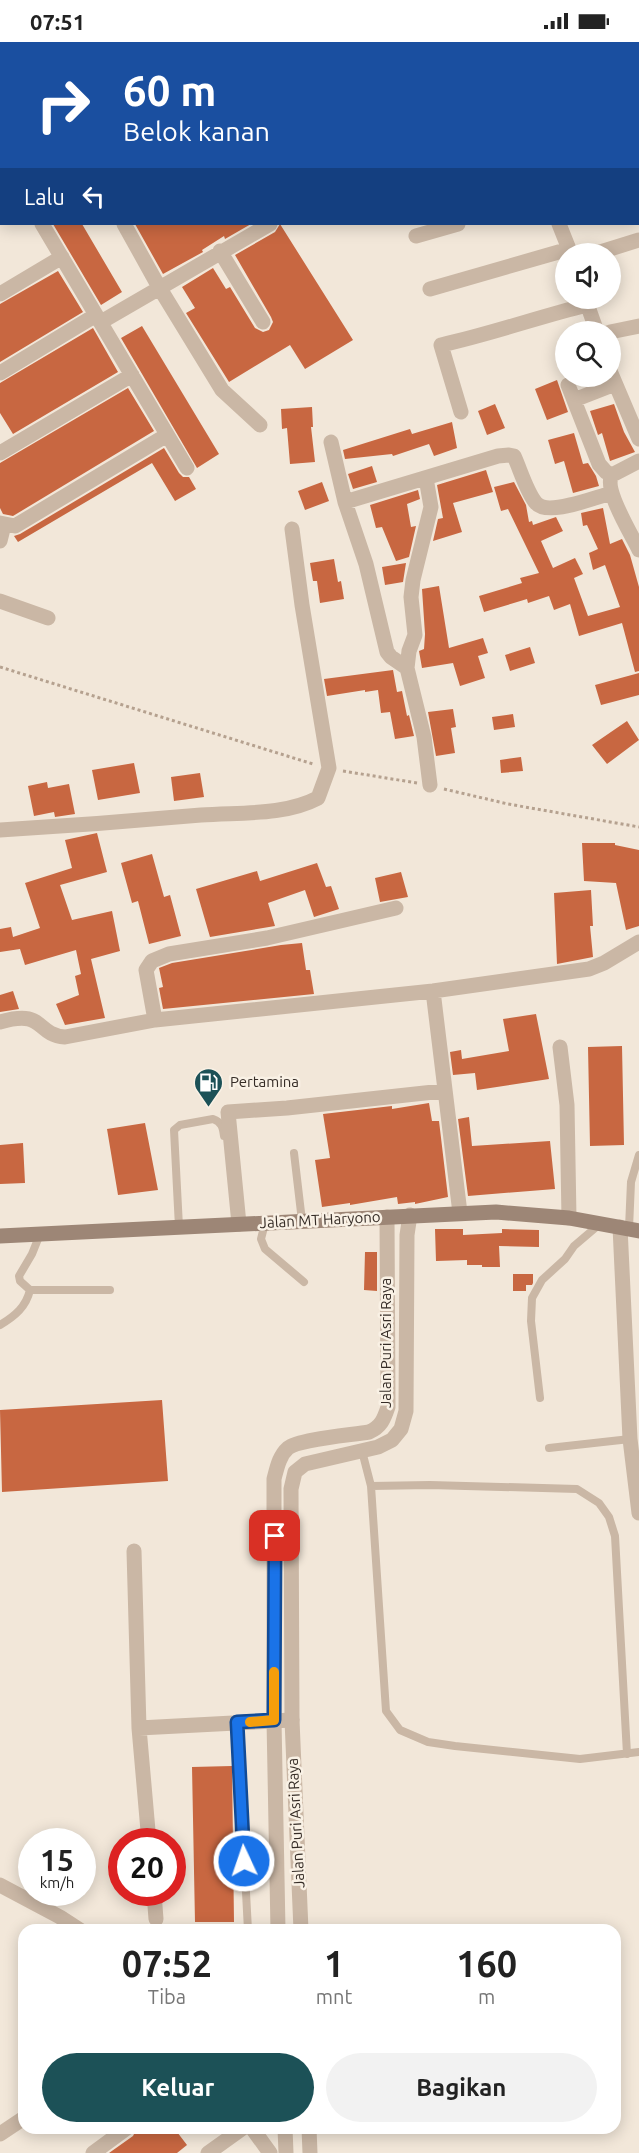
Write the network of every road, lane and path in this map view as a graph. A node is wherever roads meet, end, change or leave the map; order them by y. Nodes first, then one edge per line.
1 (43, 225) edge
2 (126, 225) edge
3 (268, 225) edge
4 (455, 225) edge
5 (559, 225) edge
6 (417, 236) dead end
7 (639, 240) edge
8 (567, 243) edge
9 (621, 246) edge
10 (220, 251) junction
11 (555, 255) edge
12 (62, 257) junction
13 (159, 287) junction
14 (430, 289) dead end
15 (0, 294) edge
16 (563, 309) edge
17 (99, 319) junction
18 (263, 322) dead end
19 (639, 326) edge
20 (621, 330) edge
21 (0, 373) edge
22 (132, 375) junction
23 (585, 387) edge
24 (617, 387) edge
25 (461, 412) dead end
26 (260, 425) dead end
27 (167, 435) junction
28 (639, 439) edge
29 (331, 442) dead end
30 (0, 453) edge
31 (639, 461) edge
32 (187, 468) dead end
33 (612, 475) junction
34 (426, 478) junction
35 (612, 493) junction
36 (345, 502) junction
37 (2, 524) edge
38 (292, 529) dead end
39 (0, 541) edge
40 (639, 550) edge
41 (0, 602) edge
42 (48, 618) dead end
43 (406, 668) junction
44 (430, 785) dead end
45 (0, 830) edge
46 (396, 908) dead end
47 (639, 942) edge
48 (433, 991) junction
49 (155, 1020) junction
50 (0, 1022) edge
51 (560, 1047) dead end
52 (443, 1091) junction
53 (294, 1153) dead end
54 (639, 1155) edge
55 (459, 1213) junction
56 (410, 1215) junction
57 (387, 1216) junction
58 (569, 1218) junction
59 (302, 1221) junction
60 (602, 1222) junction
61 (265, 1223) junction
62 (236, 1224) junction
63 (179, 1227) junction
64 (630, 1228) edge
65 (39, 1234) junction
66 (0, 1236) edge
67 (387, 1273) junction
68 (407, 1273) junction
69 (304, 1282) dead end
70 (30, 1290) junction
71 (110, 1290) dead end
72 (0, 1325) edge
73 (540, 1398) dead end
74 (630, 1439) junction
75 (549, 1448) dead end
76 (362, 1451) junction
77 (371, 1486) junction
78 (639, 1513) edge
79 (275, 1536) junction
80 (292, 1540) junction
81 (134, 1551) dead end
82 (292, 1719) junction
83 (274, 1720) junction
84 (237, 1722) junction
85 (139, 1728) junction
86 (639, 1752) edge
87 (627, 1754) junction
88 (148, 1828) edge
89 (0, 1885) edge
90 (155, 1906) edge
91 (156, 1919) dead end
92 (71, 1924) edge
93 (248, 1924) edge
94 (278, 1924) edge
95 (301, 1924) edge
96 (18, 2122) edge
97 (0, 2134) edge
98 (119, 2134) edge
99 (235, 2134) edge
100 (256, 2134) edge
101 (285, 2134) edge
102 (309, 2134) edge
103 (93, 2153) edge
104 (208, 2153) edge
105 (270, 2153) edge
106 (286, 2153) edge
107 (310, 2153) edge

1 - 12 street
2 - 13 street
3 - 10 street
4 - 6 street
5 - 8 street
7 - 9 street
10 - 13 street
10 - 18 street
11 - 14 street
12 - 15 street
12 - 17 street
13 - 17 street
13 - 26 street
16 - 25 street
17 - 21 street
17 - 22 street
19 - 20 street
22 - 27 street
22 - 30 street
23 - 33 street
24 - 28 street
27 - 32 street
27 - 37 street
29 - 36 street
31 - 33 street
33 - 35 street
34 - 35 street
34 - 36 street
34 - 43 street
35 - 40 street
36 - 43 street
37 - 39 street
38 - 45 street
41 - 42 street
43 - 44 street
46 - 49 street
47 - 48 street
48 - 49 street
48 - 52 street
49 - 50 street
51 - 58 street
52 - 55 street
52 - 62 street
53 - 59 lane
54 - 64 lane
55 - 56 main road, Jalan MT Haryono
55 - 58 main road, Jalan MT Haryono
56 - 57 main road, Jalan MT Haryono
56 - 68 street, Jalan Puri Asri Raya
57 - 59 main road, Jalan MT Haryono
57 - 67 street, Jalan Puri Asri Raya
58 - 60 main road, Jalan MT Haryono
59 - 61 main road, Jalan MT Haryono
60 - 64 main road, Jalan MT Haryono
60 - 73 lane
61 - 62 main road, Jalan MT Haryono
61 - 69 lane
62 - 63 main road, Jalan MT Haryono
62 - 63 lane
63 - 65 main road, Jalan MT Haryono
64 - 74 street
65 - 66 main road, Jalan MT Haryono
65 - 70 lane
67 - 68 street
67 - 79 street, Jalan Puri Asri Raya
68 - 76 street, Jalan Puri Asri Raya
70 - 71 lane
70 - 72 lane
74 - 75 lane
74 - 78 street
76 - 77 lane
76 - 80 street, Jalan Puri Asri Raya
77 - 87 lane
77 - 87 lane
79 - 80 street
79 - 83 street, Jalan Puri Asri Raya
80 - 82 street, Jalan Puri Asri Raya
81 - 85 street
82 - 83 street
82 - 95 street, Jalan Puri Asri Raya
83 - 84 street
83 - 94 street, Jalan Puri Asri Raya
84 - 85 street
84 - 93 lane
85 - 88 street
86 - 87 lane
89 - 92 street
90 - 91 street
96 - 97 street
98 - 103 street
99 - 104 street
100 - 105 street
101 - 106 street
102 - 107 street

